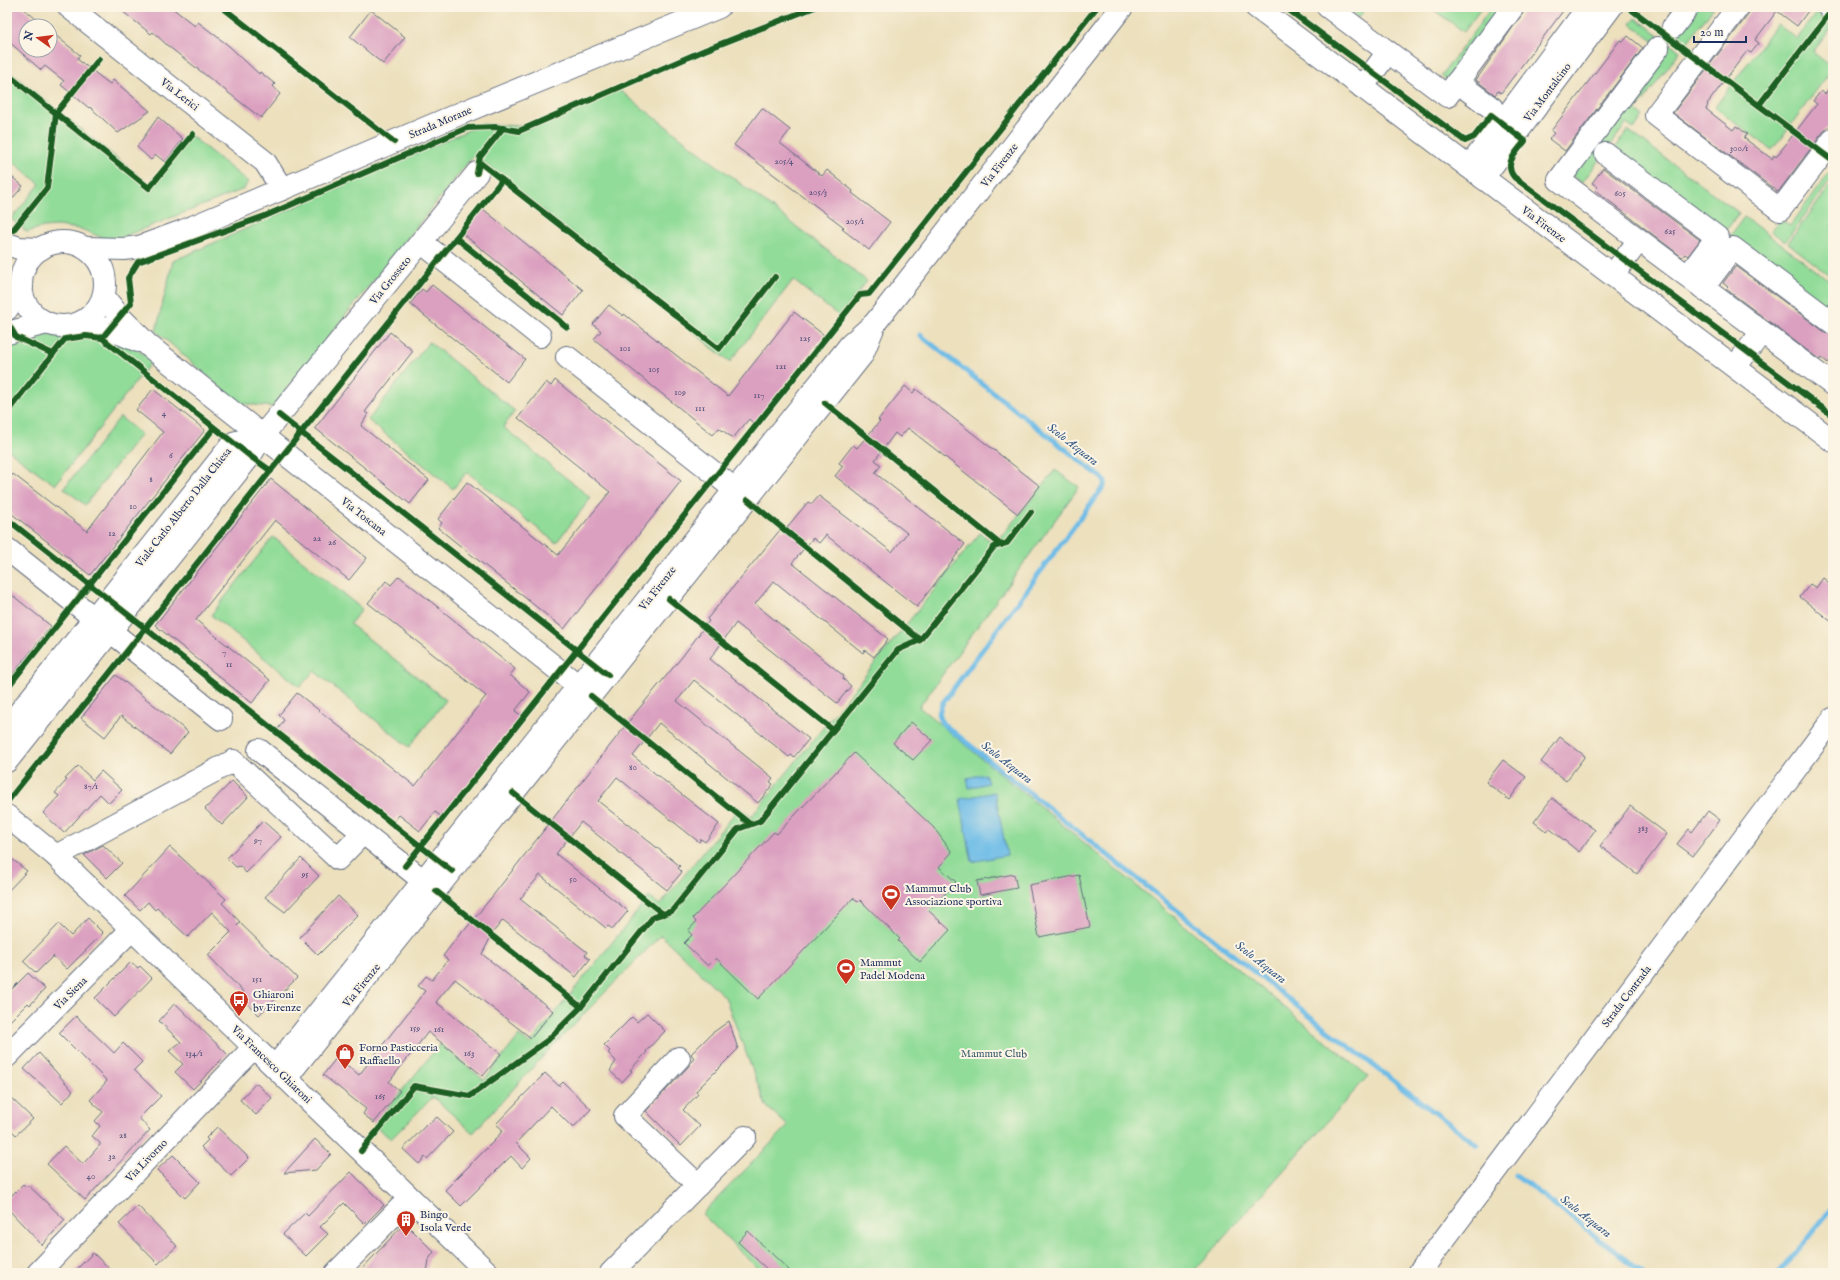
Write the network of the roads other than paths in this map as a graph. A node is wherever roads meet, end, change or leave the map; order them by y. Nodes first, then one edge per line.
1 (69, 7) edge
2 (719, 7) edge
3 (1122, 7) edge
4 (1328, 7) edge
5 (1513, 7) edge
6 (1588, 7) edge
7 (1611, 7) edge
8 (1688, 7) edge
9 (1738, 7) edge
10 (1830, 7) edge
11 (1833, 9) edge
12 (1270, 11) edge
13 (1673, 27) dead end
14 (1658, 48) dead end
15 (1388, 52) junction
16 (1457, 82) junction
17 (1362, 87) junction
18 (1492, 108) dead end
19 (1833, 140) edge
20 (1606, 154) dead end
21 (1476, 172) junction
22 (477, 173) dead end
23 (282, 189) junction
24 (1639, 240) junction
25 (421, 242) junction
26 (7, 244) edge
27 (139, 247) junction
28 (86, 248) junction
29 (41, 249) junction
30 (7, 251) edge
31 (1613, 275) junction
32 (1696, 282) junction
33 (22, 283) junction
34 (105, 290) junction
35 (7, 309) edge
36 (47, 323) junction
37 (1833, 323) edge
38 (78, 324) junction
39 (1762, 332) junction
40 (7, 333) edge
41 (540, 336) dead end
42 (149, 346) junction
43 (567, 357) dead end
44 (1735, 367) junction
45 (1833, 385) edge
46 (262, 436) junction
47 (1833, 441) edge
48 (741, 495) junction
49 (7, 549) edge
50 (102, 625) junction
51 (585, 691) junction
52 (221, 719) dead end
53 (1833, 719) edge
54 (7, 728) edge
55 (259, 750) dead end
56 (7, 762) edge
57 (7, 816) edge
58 (363, 833) junction
59 (56, 856) junction
60 (430, 886) junction
61 (132, 929) junction
62 (254, 1047) junction
63 (7, 1056) edge
64 (679, 1058) dead end
65 (281, 1073) junction
66 (745, 1137) dead end
67 (698, 1185) junction
68 (410, 1198) junction
69 (38, 1273) edge
70 (336, 1273) edge
71 (488, 1273) edge
72 (611, 1273) edge
73 (1418, 1273) edge

1 - 23 street, Via Lerici
2 - 23 street, Strada Morane
3 - 48 street, Via Firenze
4 - 15 street
5 - 16 street
6 - 21 street, Via Montalcino
7 - 21 street, Via Montalcino
8 - 13 street
9 - 19 street
10 - 11 street
12 - 17 street, Via Firenze
14 - 24 street
15 - 16 street
15 - 17 street
16 - 18 street
17 - 21 street, Via Firenze
20 - 32 street
21 - 31 street, Via Firenze
22 - 25 street, Via Grosseto
23 - 27 street, Strada Morane
24 - 31 street
24 - 32 street
25 - 41 street
25 - 46 street, Via Grosseto
26 - 29 street
27 - 28 street, Strada Morane
27 - 34 street, Strada Morane
28 - 29 street
28 - 34 street
29 - 33 street
30 - 33 street
31 - 44 street, Via Firenze
32 - 37 street
32 - 39 street
33 - 35 street
33 - 36 street
34 - 38 street
34 - 42 street, Via Toscana
36 - 38 street
36 - 40 street
38 - 42 street, Via Toscana
39 - 44 street
39 - 45 street
42 - 46 street, Via Toscana
43 - 48 street
44 - 47 street, Via Firenze
46 - 50 street, Viale Carlo Alberto Dalla Chiesa
46 - 51 street, Via Toscana
48 - 51 street, Via Firenze
49 - 50 street
50 - 52 street
50 - 54 street, Viale Carlo Alberto Dalla Chiesa
50 - 56 street, Viale Carlo Alberto Dalla Chiesa
51 - 60 street, Via Firenze
53 - 73 street, Strada Contrada
55 - 58 street
57 - 59 street, Via Francesco Ghiaroni
58 - 59 street
58 - 60 street
59 - 61 street, Via Francesco Ghiaroni
60 - 65 street, Via Firenze
61 - 62 street, Via Francesco Ghiaroni
61 - 63 street, Via Siena
62 - 65 street, Via Francesco Ghiaroni
62 - 69 street, Via Livorno
64 - 67 street
65 - 68 street, Via Francesco Ghiaroni
66 - 67 street
67 - 72 street
68 - 70 street
68 - 71 street, Via Francesco Ghiaroni

